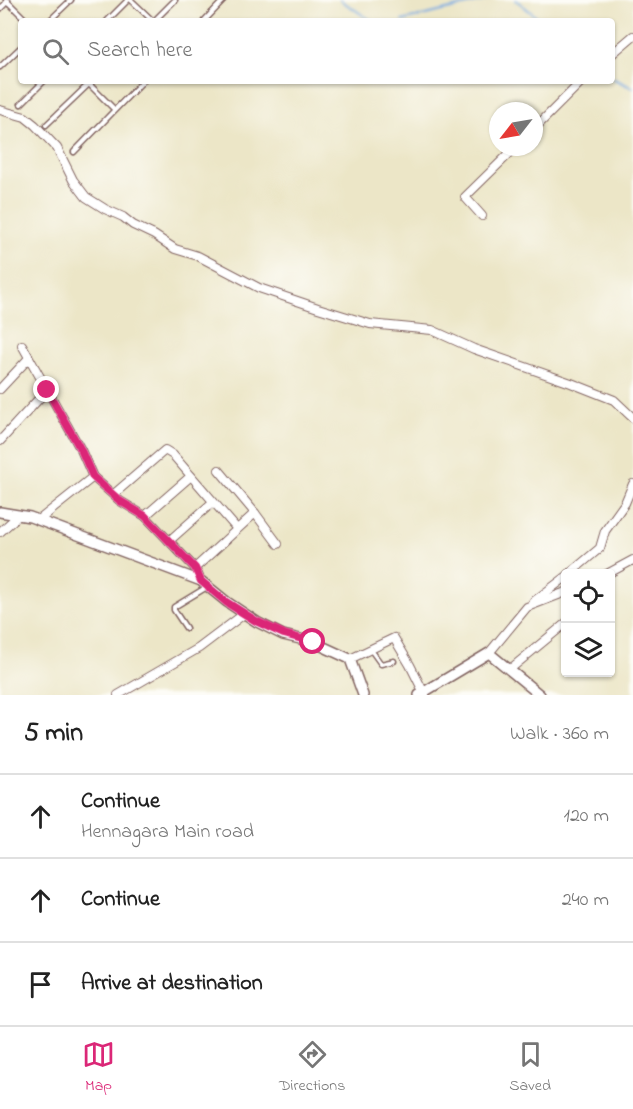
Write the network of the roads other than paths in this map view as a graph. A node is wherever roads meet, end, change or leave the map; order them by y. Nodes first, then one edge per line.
1 (8, 0) edge
2 (71, 0) edge
3 (130, 0) edge
4 (175, 0) edge
5 (224, 0) edge
6 (0, 9) edge
7 (24, 18) edge
8 (52, 18) edge
9 (110, 18) edge
10 (151, 18) edge
11 (157, 18) edge
12 (207, 18) edge
13 (633, 36) edge
14 (18, 50) edge
15 (615, 51) edge
16 (0, 67) edge
17 (41, 84) edge
18 (88, 84) edge
19 (92, 84) edge
20 (140, 84) edge
21 (579, 84) edge
22 (21, 104) dead end
23 (114, 109) junction
24 (0, 110) edge
25 (543, 120) edge
26 (46, 125) dead end
27 (74, 153) dead end
28 (507, 156) edge
29 (482, 216) dead end
30 (22, 345) dead end
31 (29, 358) junction
32 (0, 389) edge
33 (47, 390) junction
34 (633, 418) edge
35 (0, 441) edge
36 (219, 470) dead end
37 (191, 476) junction
38 (93, 477) junction
39 (633, 483) edge
40 (114, 494) junction
41 (213, 502) junction
42 (0, 512) edge
43 (255, 513) junction
44 (19, 515) junction
45 (145, 516) junction
46 (39, 520) junction
47 (237, 530) junction
48 (0, 532) edge
49 (169, 541) junction
50 (278, 544) dead end
51 (633, 560) edge
52 (195, 568) junction
53 (575, 569) edge
54 (615, 569) edge
55 (561, 581) edge
56 (204, 584) junction
57 (561, 594) edge
58 (527, 607) junction
59 (244, 614) junction
60 (186, 628) dead end
61 (561, 630) edge
62 (371, 649) junction
63 (489, 653) junction
64 (350, 659) junction
65 (394, 661) dead end
66 (509, 670) junction
67 (423, 694) edge
68 (118, 695) edge
69 (363, 695) edge
70 (540, 695) edge

1 - 6 lane
1 - 7 lane
2 - 8 lane
3 - 9 lane
3 - 10 lane
4 - 11 lane
5 - 12 lane
13 - 15 street
14 - 16 lane
17 - 22 lane
18 - 26 lane
19 - 23 lane
20 - 23 lane
21 - 25 street
23 - 27 lane
24 - 34 street
28 - 29 street
30 - 31 street
31 - 32 street
31 - 33 street
33 - 35 street
33 - 38 street
36 - 43 street
37 - 40 street
37 - 41 street
37 - 45 street
38 - 40 street
38 - 46 street
39 - 53 street
40 - 45 street
41 - 47 street
41 - 49 street
42 - 44 street
43 - 47 street
43 - 50 street
44 - 46 street
44 - 48 street
45 - 49 street
46 - 56 street
47 - 52 street
49 - 52 street
51 - 54 street
52 - 56 street
55 - 58 street
56 - 59 street
56 - 60 lane
57 - 58 street
58 - 63 street
59 - 64 street
59 - 68 street
61 - 66 street
62 - 64 street
62 - 65 lane
62 - 67 street
63 - 66 street
63 - 67 street
64 - 69 street
66 - 70 street

